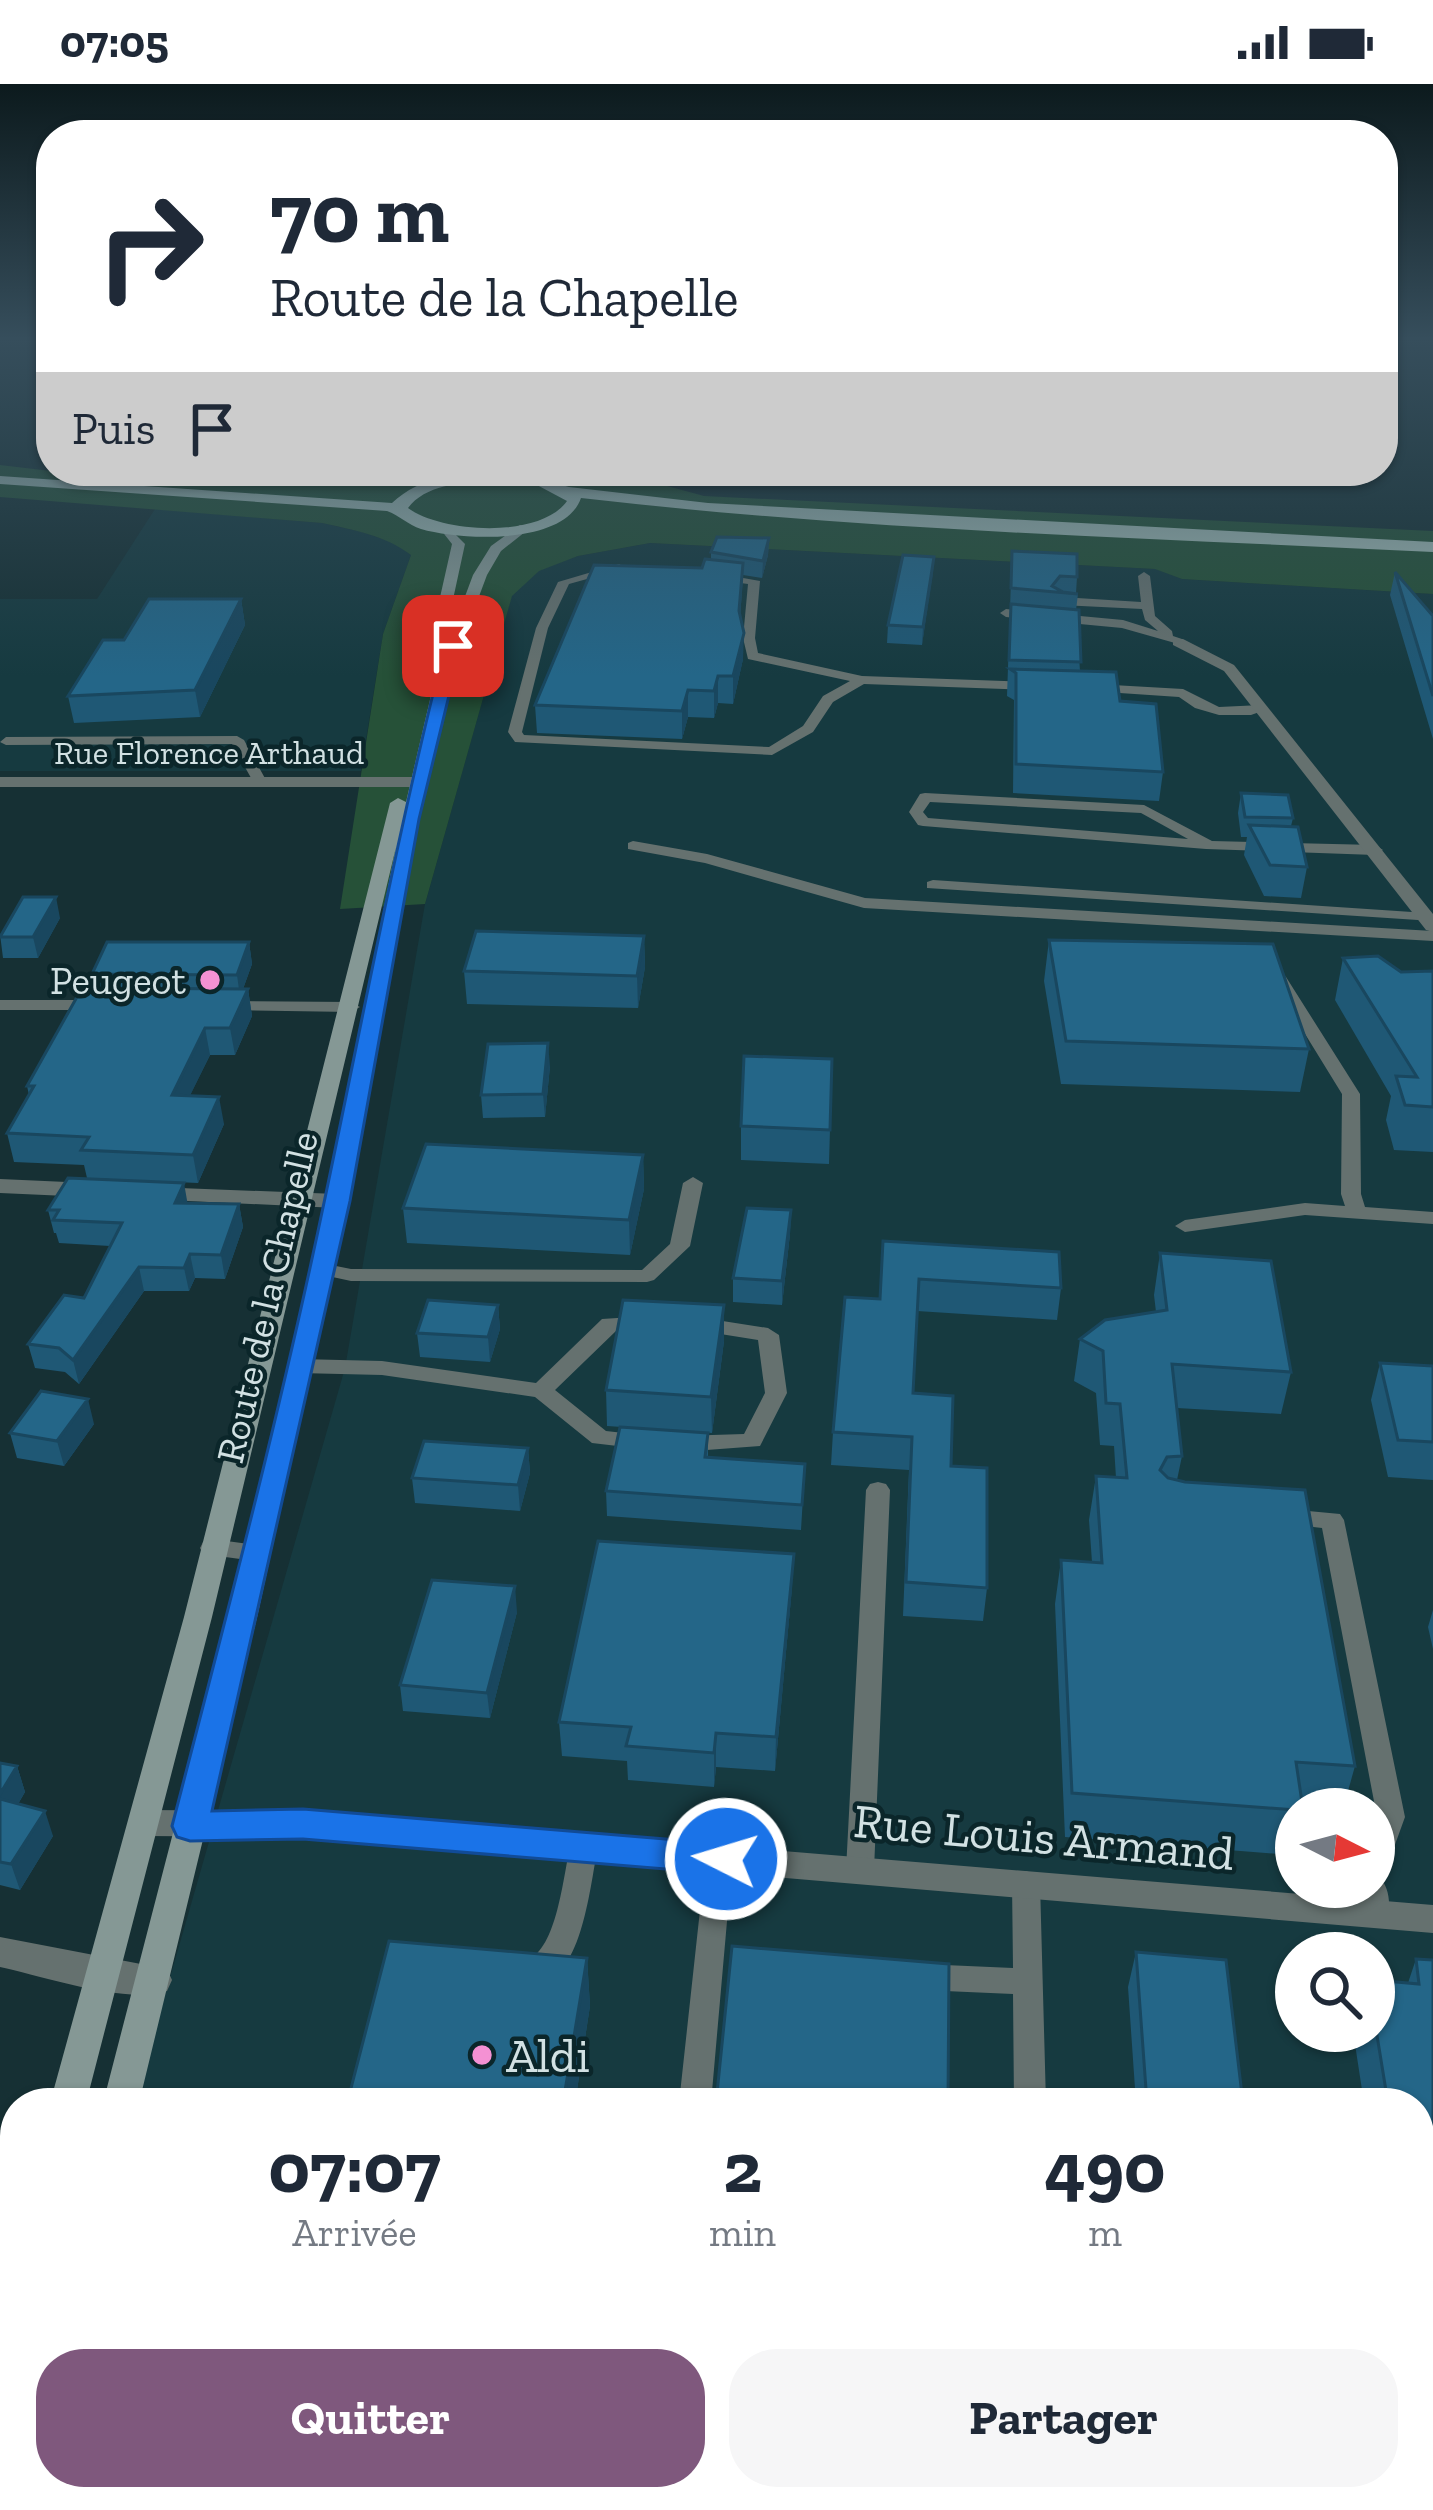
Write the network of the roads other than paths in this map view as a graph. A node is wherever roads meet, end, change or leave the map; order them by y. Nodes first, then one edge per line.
1 (0, 480) edge
2 (36, 481) edge
3 (36, 482) edge
4 (94, 486) edge
5 (207, 486) edge
6 (396, 486) edge
7 (428, 486) edge
8 (556, 486) edge
9 (569, 492) junction
10 (400, 510) junction
11 (547, 523) junction
12 (949, 524) junction
13 (524, 528) junction
14 (447, 530) junction
15 (1433, 548) edge
16 (640, 569) edge
17 (698, 575) edge
18 (1144, 576) dead end
19 (1061, 601) edge
20 (1148, 606) junction
21 (1006, 613) edge
22 (1178, 642) junction
23 (862, 680) junction
24 (1056, 687) edge
25 (1079, 688) edge
26 (1261, 709) junction
27 (6, 741) dead end
28 (0, 782) edge
29 (260, 782) junction
30 (410, 782) junction
31 (1206, 843) junction
32 (633, 846) dead end
33 (1375, 850) junction
34 (932, 885) dead end
35 (1430, 921) edge
36 (1246, 926) junction
37 (1433, 936) edge
38 (1258, 944) edge
39 (1269, 963) edge
40 (0, 1005) edge
41 (130, 1005) edge
42 (196, 1005) edge
43 (351, 1007) junction
44 (693, 1183) dead end
45 (0, 1186) edge
46 (302, 1201) junction
47 (337, 1201) junction
48 (1357, 1213) junction
49 (1433, 1217) edge
50 (1185, 1226) dead end
51 (321, 1269) junction
52 (299, 1366) junction
53 (542, 1391) junction
54 (878, 1490) dead end
55 (1262, 1516) edge
56 (212, 1548) junction
57 (255, 1552) junction
58 (1385, 1788) edge
59 (144, 1823) junction
60 (190, 1826) junction
61 (584, 1847) junction
62 (726, 1859) junction
63 (860, 1870) junction
64 (1026, 1883) junction
65 (1275, 1895) edge
66 (1395, 1906) edge
67 (1433, 1918) edge
68 (0, 1952) edge
69 (496, 1966) edge
70 (104, 1975) junction
71 (891, 1975) edge
72 (155, 1980) junction
73 (1029, 1982) junction
74 (72, 2088) edge
75 (125, 2088) edge
76 (697, 2088) edge
77 (1030, 2088) edge

1 - 2 main road
1 - 3 main road
4 - 10 main road
5 - 6 main road
7 - 10 main road
8 - 9 main road
9 - 11 main road
9 - 12 main road
10 - 14 main road
11 - 12 main road
11 - 13 main road
12 - 15 main road
13 - 14 main road
13 - 30 main road, Route de la Chapelle
14 - 30 main road, Route de la Chapelle
16 - 23 lane
17 - 23 lane
18 - 20 lane
19 - 20 lane
20 - 22 lane
21 - 22 lane
22 - 26 street
23 - 24 lane
25 - 26 lane
26 - 33 street
27 - 29 lane
28 - 29 street, Rue Florence Arthaud
29 - 30 street, Rue Florence Arthaud
30 - 43 main road, Route de la Chapelle
30 - 47 main road, Route de la Chapelle
31 - 31 lane
31 - 33 lane
32 - 36 lane
33 - 35 street
34 - 35 lane
36 - 37 lane
36 - 38 lane
39 - 48 lane
40 - 41 lane
42 - 43 lane
43 - 46 main road, Route de la Chapelle
44 - 51 lane
45 - 46 street
46 - 47 street
46 - 56 main road, Route de la Chapelle
47 - 51 main road, Route de la Chapelle
48 - 49 lane
48 - 50 lane
51 - 52 main road, Route de la Chapelle
52 - 53 lane
52 - 57 main road, Route de la Chapelle
53 - 53 lane
54 - 63 lane
55 - 58 lane
56 - 57 lane
56 - 59 main road, Route de la Chapelle
57 - 60 main road, Route de la Chapelle
59 - 60 street, Rue Louis Armand
59 - 70 main road, Route de la Chapelle
60 - 61 street, Rue Louis Armand
60 - 72 main road, Route de la Chapelle
61 - 62 street, Rue Louis Armand
61 - 69 lane
62 - 63 street, Rue Louis Armand
62 - 76 lane
63 - 64 street, Rue Louis Armand
64 - 65 street, Rue Louis Armand
64 - 73 lane
66 - 67 street, Rue Louis Armand
68 - 70 street
70 - 72 street
70 - 74 main road, Route de la Chapelle
71 - 73 lane
72 - 75 main road, Route de la Chapelle
73 - 77 lane

